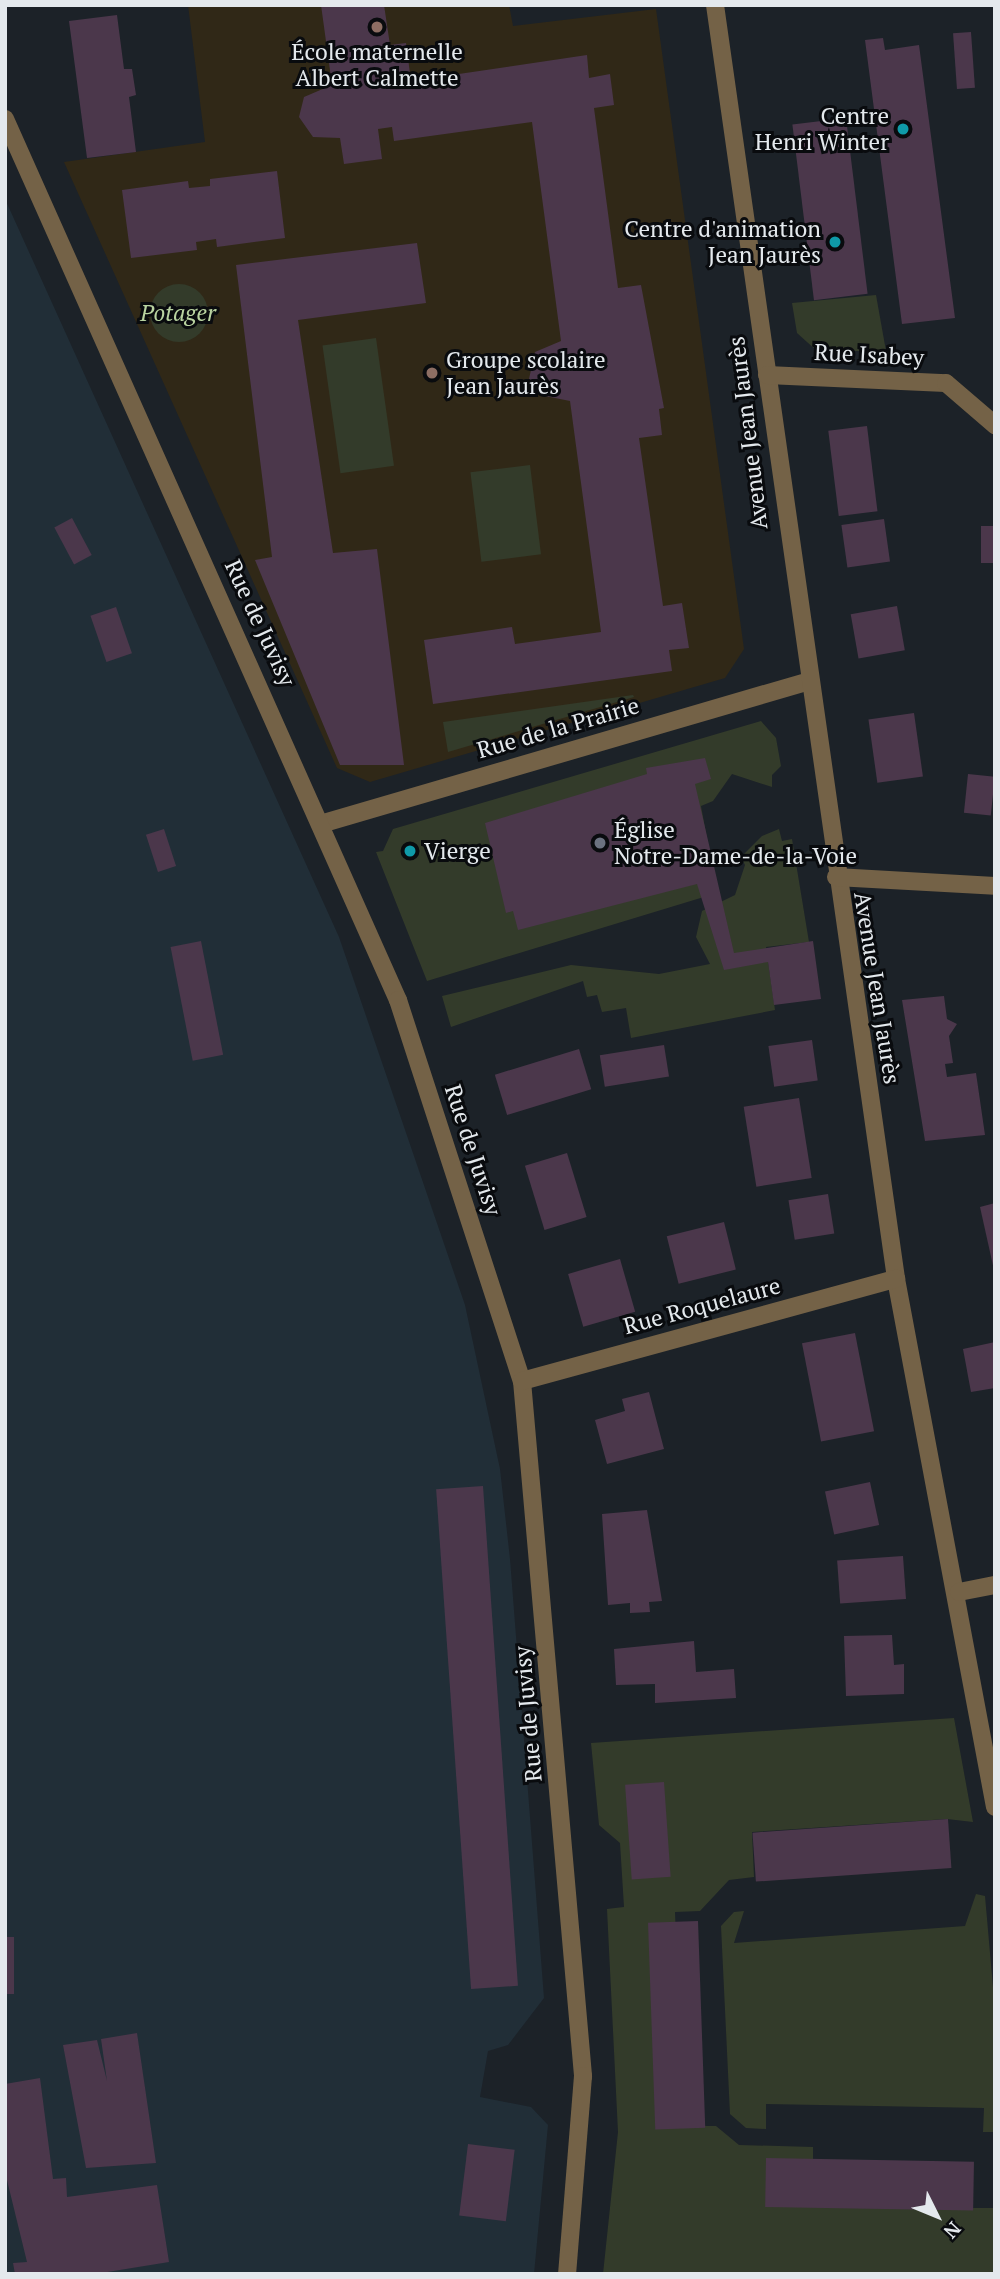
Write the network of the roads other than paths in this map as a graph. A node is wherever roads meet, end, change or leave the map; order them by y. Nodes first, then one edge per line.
1 (715, 5) edge
2 (5, 119) edge
3 (767, 375) junction
4 (995, 425) edge
5 (806, 681) junction
6 (324, 823) junction
7 (836, 877) junction
8 (995, 886) edge
9 (896, 1279) junction
10 (522, 1381) junction
11 (995, 1586) edge
12 (959, 1592) junction
13 (995, 1807) edge
14 (567, 2274) edge

1 - 3 street, Avenue Jean Jaurès
2 - 6 street, Rue de Juvisy
3 - 4 street, Rue Isabey
3 - 5 street, Avenue Jean Jaurès
5 - 6 street, Rue de la Prairie
5 - 7 street, Avenue Jean Jaurès
6 - 10 street, Rue de Juvisy
7 - 8 street
7 - 9 street, Avenue Jean Jaurès
9 - 10 street, Rue Roquelaure
9 - 12 street, Avenue Jean Jaurès
10 - 14 street, Rue de Juvisy
11 - 12 street
12 - 13 street, Avenue Jean Jaurès

